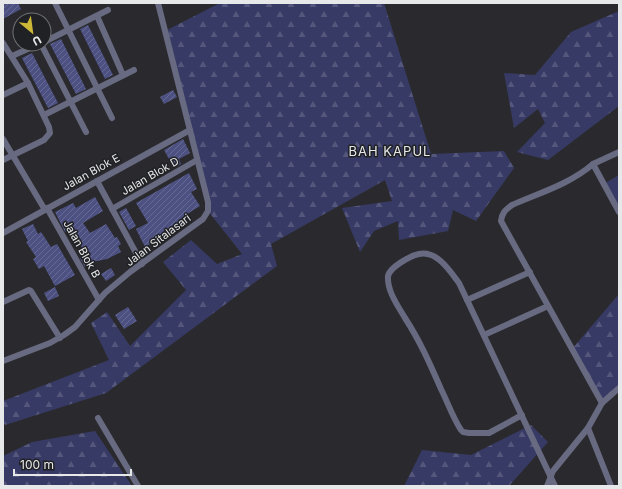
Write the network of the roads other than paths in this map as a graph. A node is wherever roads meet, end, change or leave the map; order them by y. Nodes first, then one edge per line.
1 (56, 3) edge
2 (158, 3) edge
3 (108, 10) dead end
4 (97, 16) junction
5 (69, 30) junction
6 (52, 38) edge
7 (3, 43) edge
8 (21, 52) edge
9 (44, 52) edge
10 (12, 56) junction
11 (134, 70) dead end
12 (123, 75) junction
13 (28, 83) junction
14 (97, 88) junction
15 (3, 95) edge
16 (70, 102) junction
17 (44, 115) junction
18 (112, 118) dead end
19 (190, 130) junction
20 (86, 132) dead end
21 (3, 139) edge
22 (619, 152) edge
23 (12, 155) junction
24 (3, 160) edge
25 (197, 160) junction
26 (593, 164) junction
27 (97, 181) junction
28 (46, 209) junction
29 (112, 209) junction
30 (619, 212) edge
31 (3, 233) edge
32 (142, 264) junction
33 (530, 272) junction
34 (99, 300) junction
35 (467, 300) junction
36 (3, 302) edge
37 (548, 306) junction
38 (484, 335) junction
39 (60, 338) junction
40 (3, 361) edge
41 (619, 388) edge
42 (602, 403) junction
43 (522, 415) junction
44 (98, 418) dead end
45 (588, 428) junction
46 (551, 475) junction
47 (138, 486) edge
48 (547, 486) edge
49 (555, 486) edge
50 (611, 486) edge

1 - 5 street
2 - 19 street, Jalan Sitalasari
3 - 4 street
4 - 5 street
4 - 12 street
5 - 6 street
5 - 14 street
7 - 10 street
8 - 10 street
9 - 16 street
10 - 13 street
11 - 12 street
12 - 14 street
13 - 15 street
13 - 17 street
14 - 16 street
14 - 18 street
16 - 17 street
16 - 20 street
17 - 23 street
19 - 25 street, Jalan Sitalasari
19 - 27 street, Jalan Blok E
21 - 23 street, Jalan Blok B
22 - 26 street
23 - 24 street
23 - 28 street, Jalan Blok B
25 - 29 street, Jalan Blok D
25 - 32 street, Jalan Sitalasari
26 - 30 street
26 - 33 street
27 - 28 street, Jalan Blok E
27 - 29 street
28 - 31 street, Jalan Blok E
28 - 34 street, Jalan Blok B
29 - 32 street
32 - 34 street, Jalan Sitalasari
33 - 35 street
33 - 37 street
34 - 39 street, Jalan Sitalasari
35 - 38 street
35 - 43 street
36 - 39 street
37 - 38 street
37 - 42 street
38 - 43 street
39 - 40 street, Jalan Sitalasari
41 - 42 street
42 - 45 street
43 - 46 street
44 - 47 street
45 - 46 street
45 - 50 street
46 - 48 street
46 - 49 street

